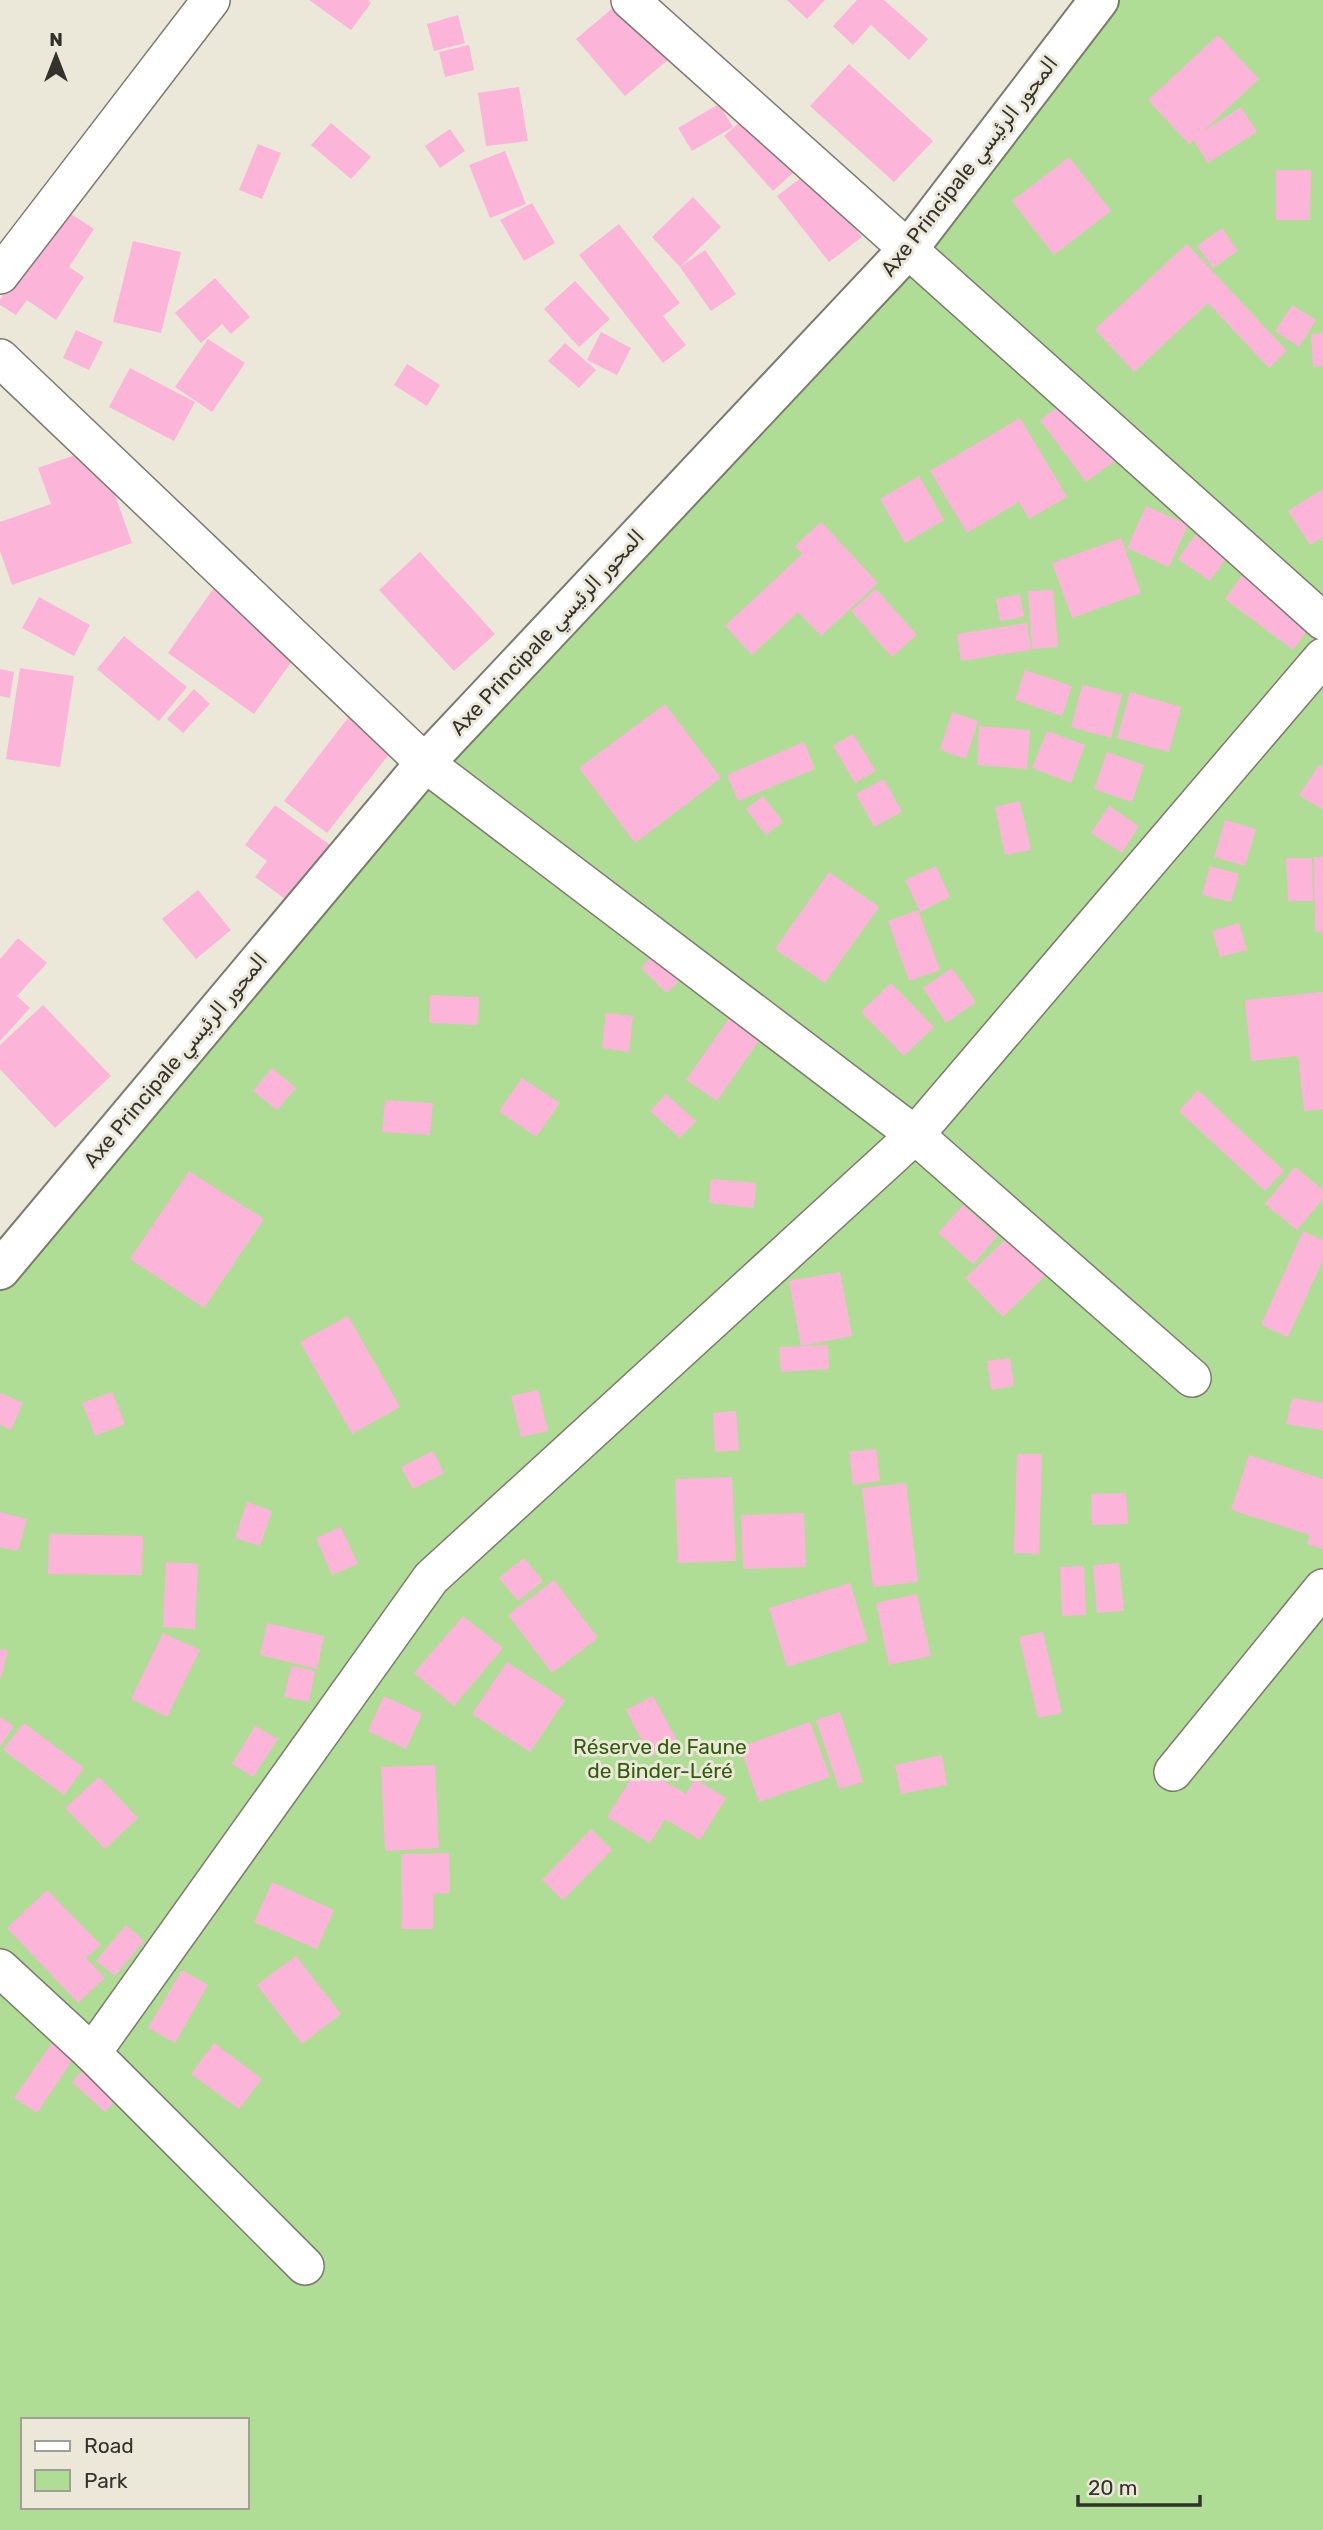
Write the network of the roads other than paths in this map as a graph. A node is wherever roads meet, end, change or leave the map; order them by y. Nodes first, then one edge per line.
1 (211, 0) edge
2 (630, 0) edge
3 (1099, 0) edge
4 (909, 248) junction
5 (0, 275) edge
6 (0, 358) edge
7 (1323, 621) edge
8 (1323, 657) edge
9 (425, 763) junction
10 (915, 1135) junction
11 (0, 1270) edge
12 (1192, 1378) dead end
13 (1323, 1588) edge
14 (1173, 1772) dead end
15 (0, 1968) edge
16 (92, 2053) junction
17 (305, 2266) dead end

1 - 5 street
2 - 4 street
3 - 4 main road, Axe Principale المحور الرئيسي
4 - 7 street
4 - 9 main road, Axe Principale المحور الرئيسي
6 - 9 street
8 - 10 street
9 - 10 street
9 - 11 main road, Axe Principale المحور الرئيسي
10 - 12 street
10 - 16 street
13 - 14 street
15 - 16 street
16 - 17 street

